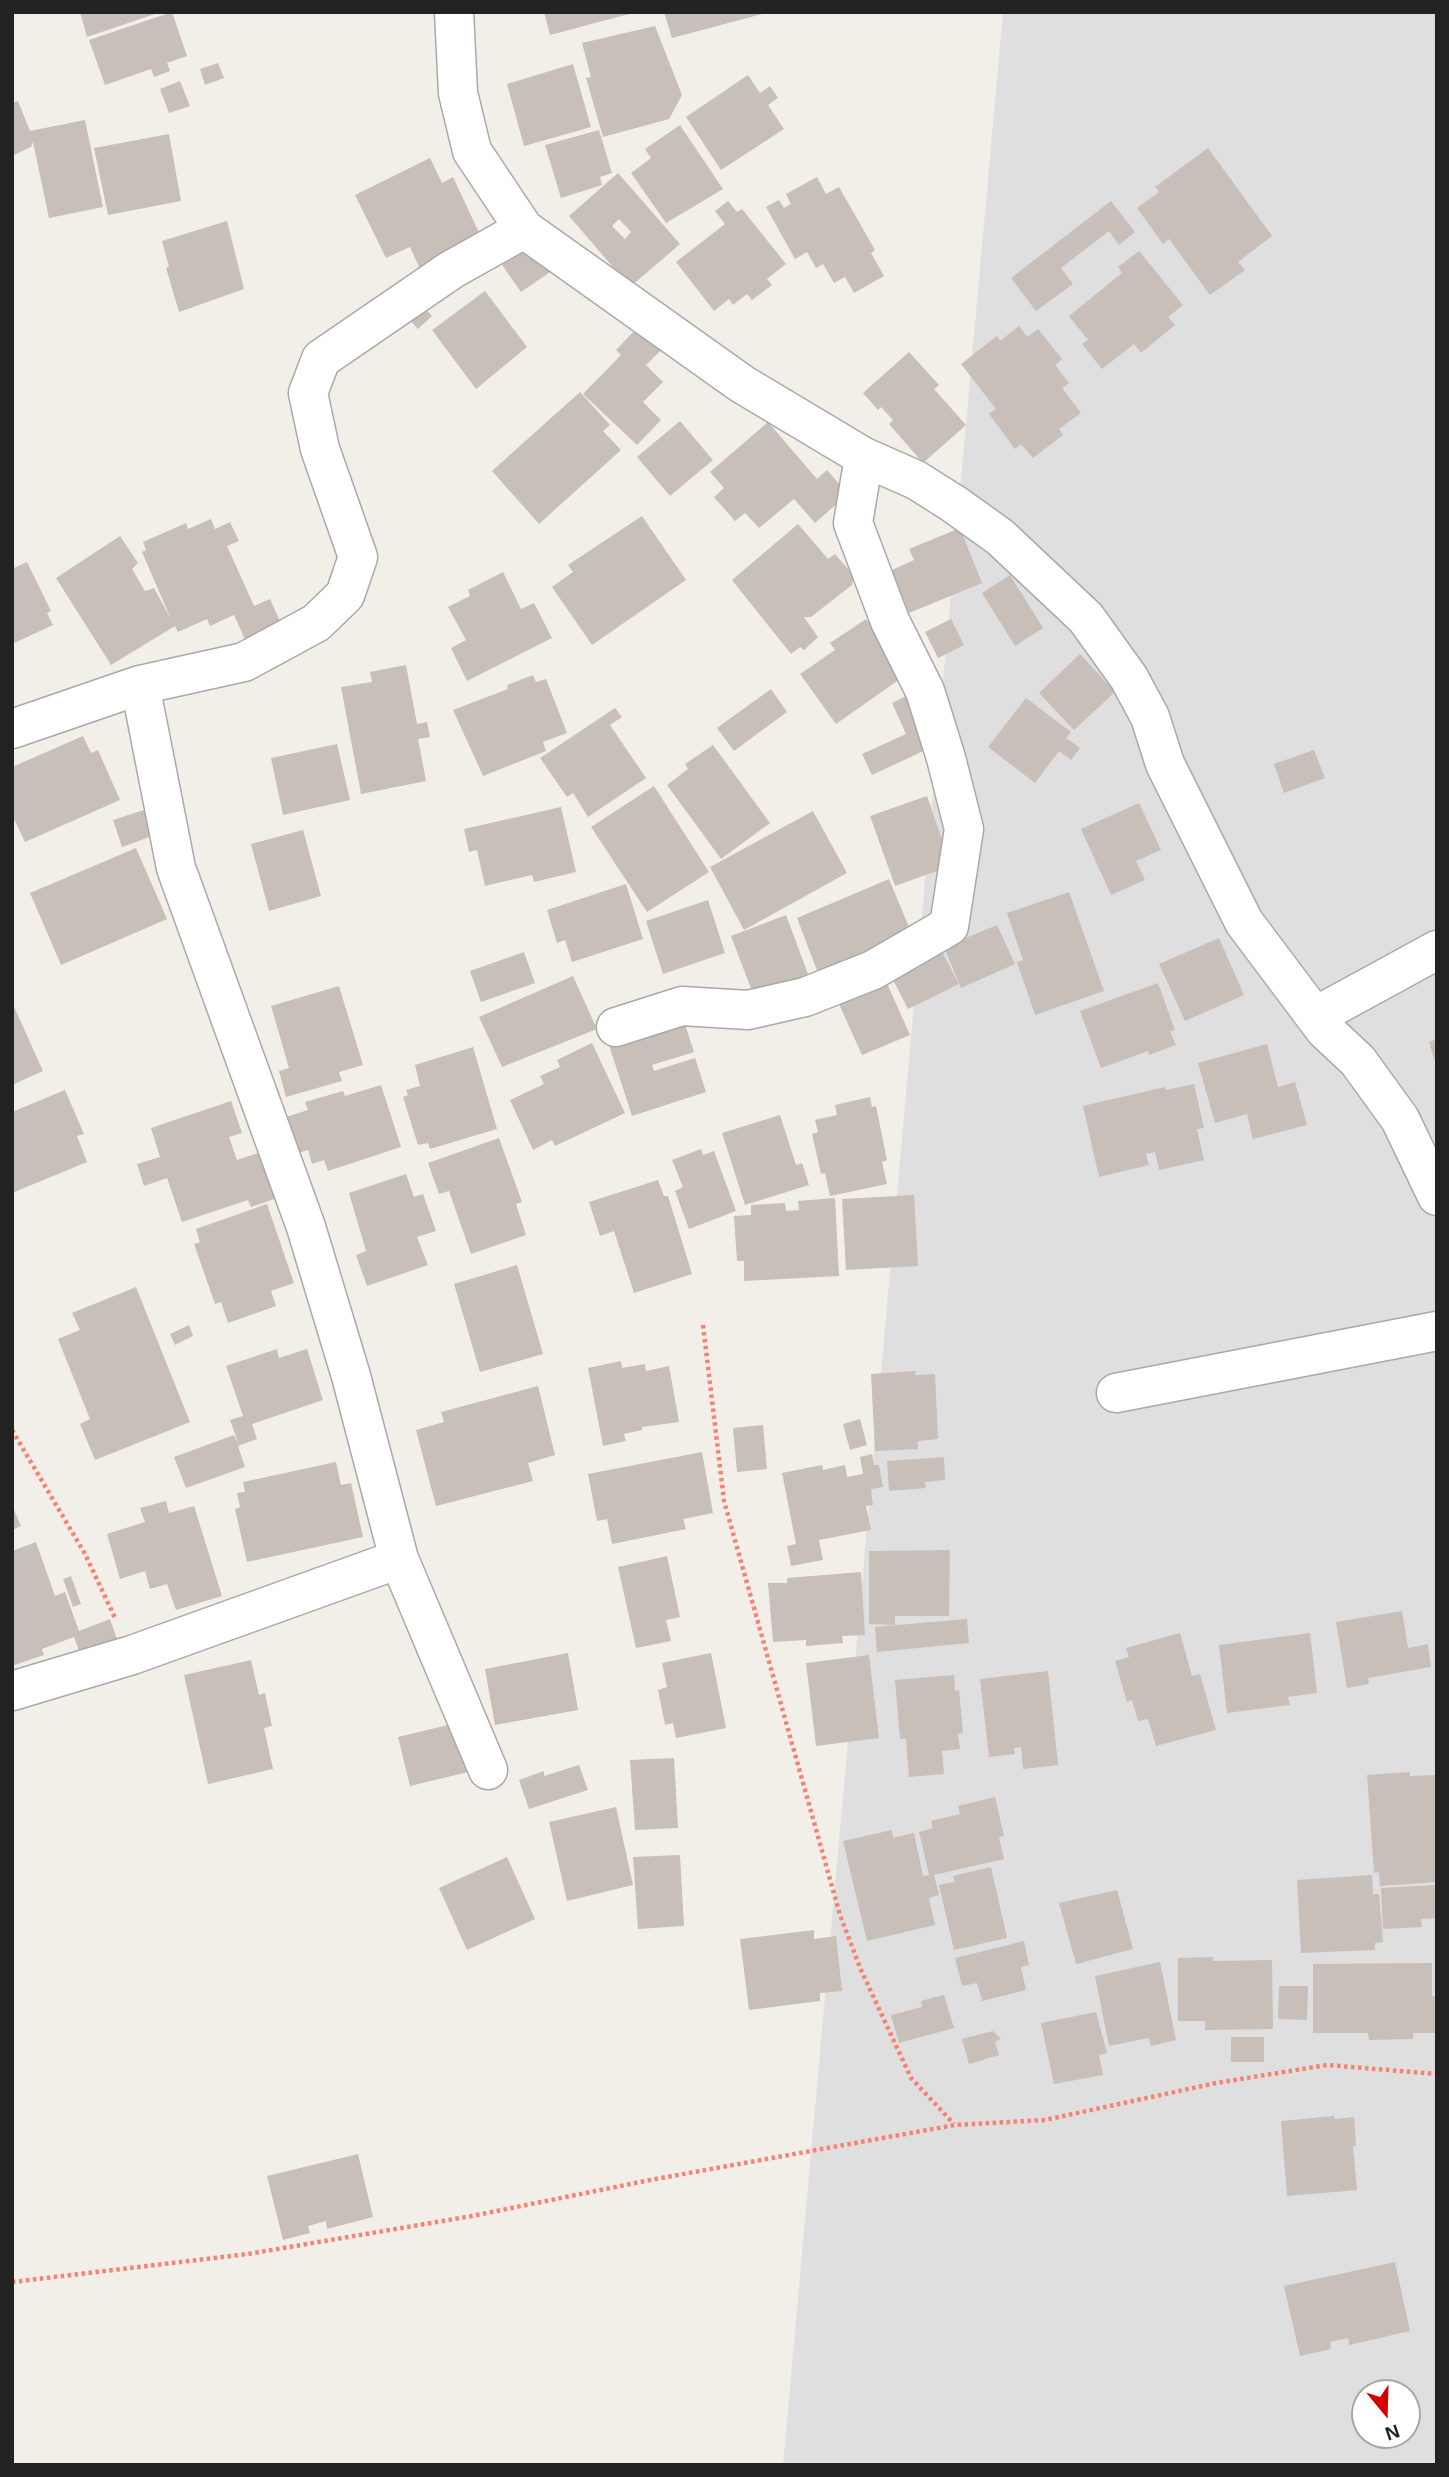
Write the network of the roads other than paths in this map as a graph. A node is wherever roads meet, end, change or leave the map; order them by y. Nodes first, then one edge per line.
1 (454, 12) edge
2 (524, 229) junction
3 (864, 457) junction
4 (140, 685) junction
5 (12, 729) edge
6 (1437, 950) edge
7 (1316, 1016) junction
8 (616, 1027) dead end
9 (1437, 1196) edge
10 (1437, 1331) edge
11 (1116, 1393) dead end
12 (399, 1559) junction
13 (12, 1691) edge
14 (488, 1770) dead end

1 - 2 street
2 - 3 street
2 - 4 street
3 - 7 street
3 - 8 street
4 - 5 street
4 - 12 street
6 - 7 street
7 - 9 street
10 - 11 street
12 - 13 street
12 - 14 street

